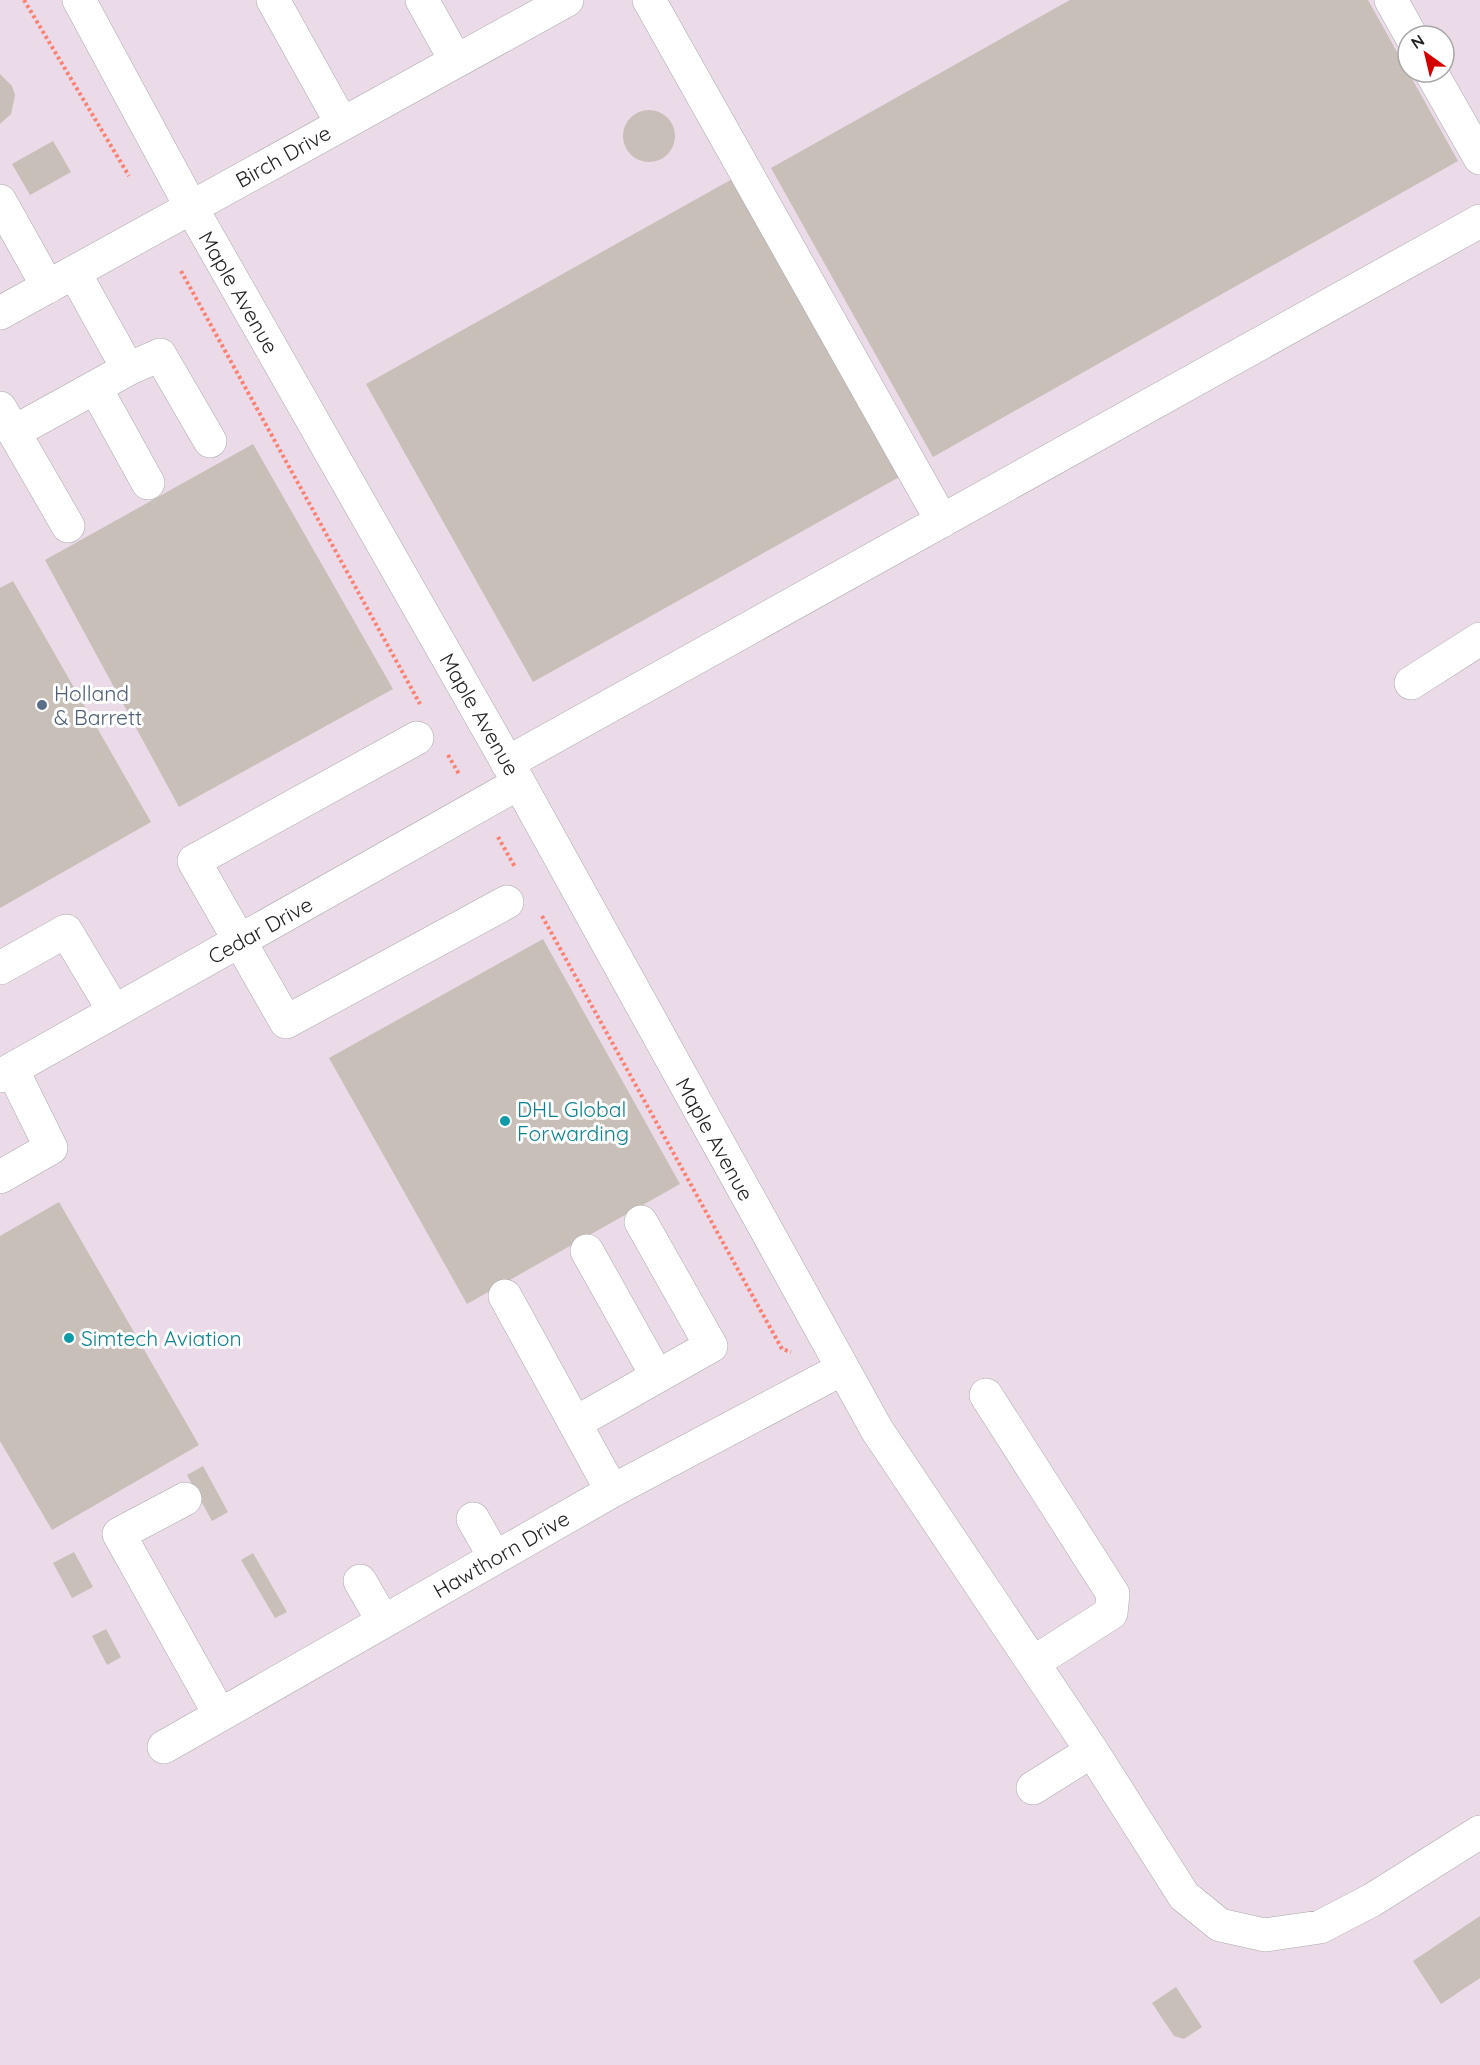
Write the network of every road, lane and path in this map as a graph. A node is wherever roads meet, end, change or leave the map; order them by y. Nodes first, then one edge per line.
1 (24, 0) edge
2 (80, 0) edge
3 (273, 0) edge
4 (422, 0) edge
5 (567, 0) edge
6 (649, 0) edge
7 (1391, 0) edge
8 (1404, 24) edge
9 (456, 61) junction
10 (1438, 84) edge
11 (342, 124) junction
12 (1480, 158) edge
13 (129, 176) dead end
14 (0, 201) edge
15 (191, 207) junction
16 (1480, 221) edge
17 (61, 279) junction
18 (0, 313) edge
19 (128, 369) junction
20 (95, 387) junction
21 (7, 420) edge
22 (210, 441) dead end
23 (148, 483) dead end
24 (942, 521) junction
25 (68, 526) dead end
26 (1480, 639) edge
27 (1411, 682) dead end
28 (417, 738) dead end
29 (513, 773) junction
30 (507, 902) dead end
31 (239, 942) junction
32 (0, 968) edge
33 (114, 1011) junction
34 (6, 1072) edge
35 (0, 1177) edge
36 (641, 1222) dead end
37 (587, 1251) dead end
38 (505, 1296) dead end
39 (842, 1369) junction
40 (657, 1376) junction
41 (987, 1395) dead end
42 (574, 1423) junction
43 (612, 1491) junction
44 (185, 1498) dead end
45 (473, 1519) dead end
46 (495, 1558) junction
47 (360, 1581) dead end
48 (383, 1621) junction
49 (1034, 1663) junction
50 (220, 1715) junction
51 (164, 1747) dead end
52 (1092, 1751) junction
53 (1033, 1788) dead end
54 (1480, 1832) edge

1 - 13 path
2 - 15 street, Maple Avenue
3 - 11 street
4 - 9 street
5 - 9 street, Birch Drive
6 - 24 street
7 - 8 street
9 - 11 street, Birch Drive
10 - 12 street
11 - 15 street, Birch Drive
14 - 17 street
15 - 17 street, Birch Drive
15 - 29 street, Maple Avenue
16 - 24 street, Cedar Drive
17 - 18 street, Birch Drive
17 - 19 street
19 - 20 street
19 - 22 street
20 - 21 street
20 - 23 street
21 - 25 street
24 - 29 street, Cedar Drive
26 - 27 street
28 - 31 street
29 - 31 street, Cedar Drive
29 - 39 street, Maple Avenue
30 - 31 street
31 - 33 street, Cedar Drive
32 - 33 street
33 - 34 street, Cedar Drive
34 - 35 street
36 - 40 street
37 - 40 street
38 - 42 street
39 - 43 street, Hawthorn Drive
39 - 49 street, Maple Avenue
40 - 42 street
41 - 49 street
42 - 43 street
43 - 46 street, Hawthorn Drive
44 - 50 street
45 - 46 street
46 - 48 street, Hawthorn Drive
47 - 48 street
48 - 50 street, Hawthorn Drive
49 - 52 street, Maple Avenue
50 - 51 street, Hawthorn Drive
52 - 53 street
52 - 54 street, Maple Avenue

